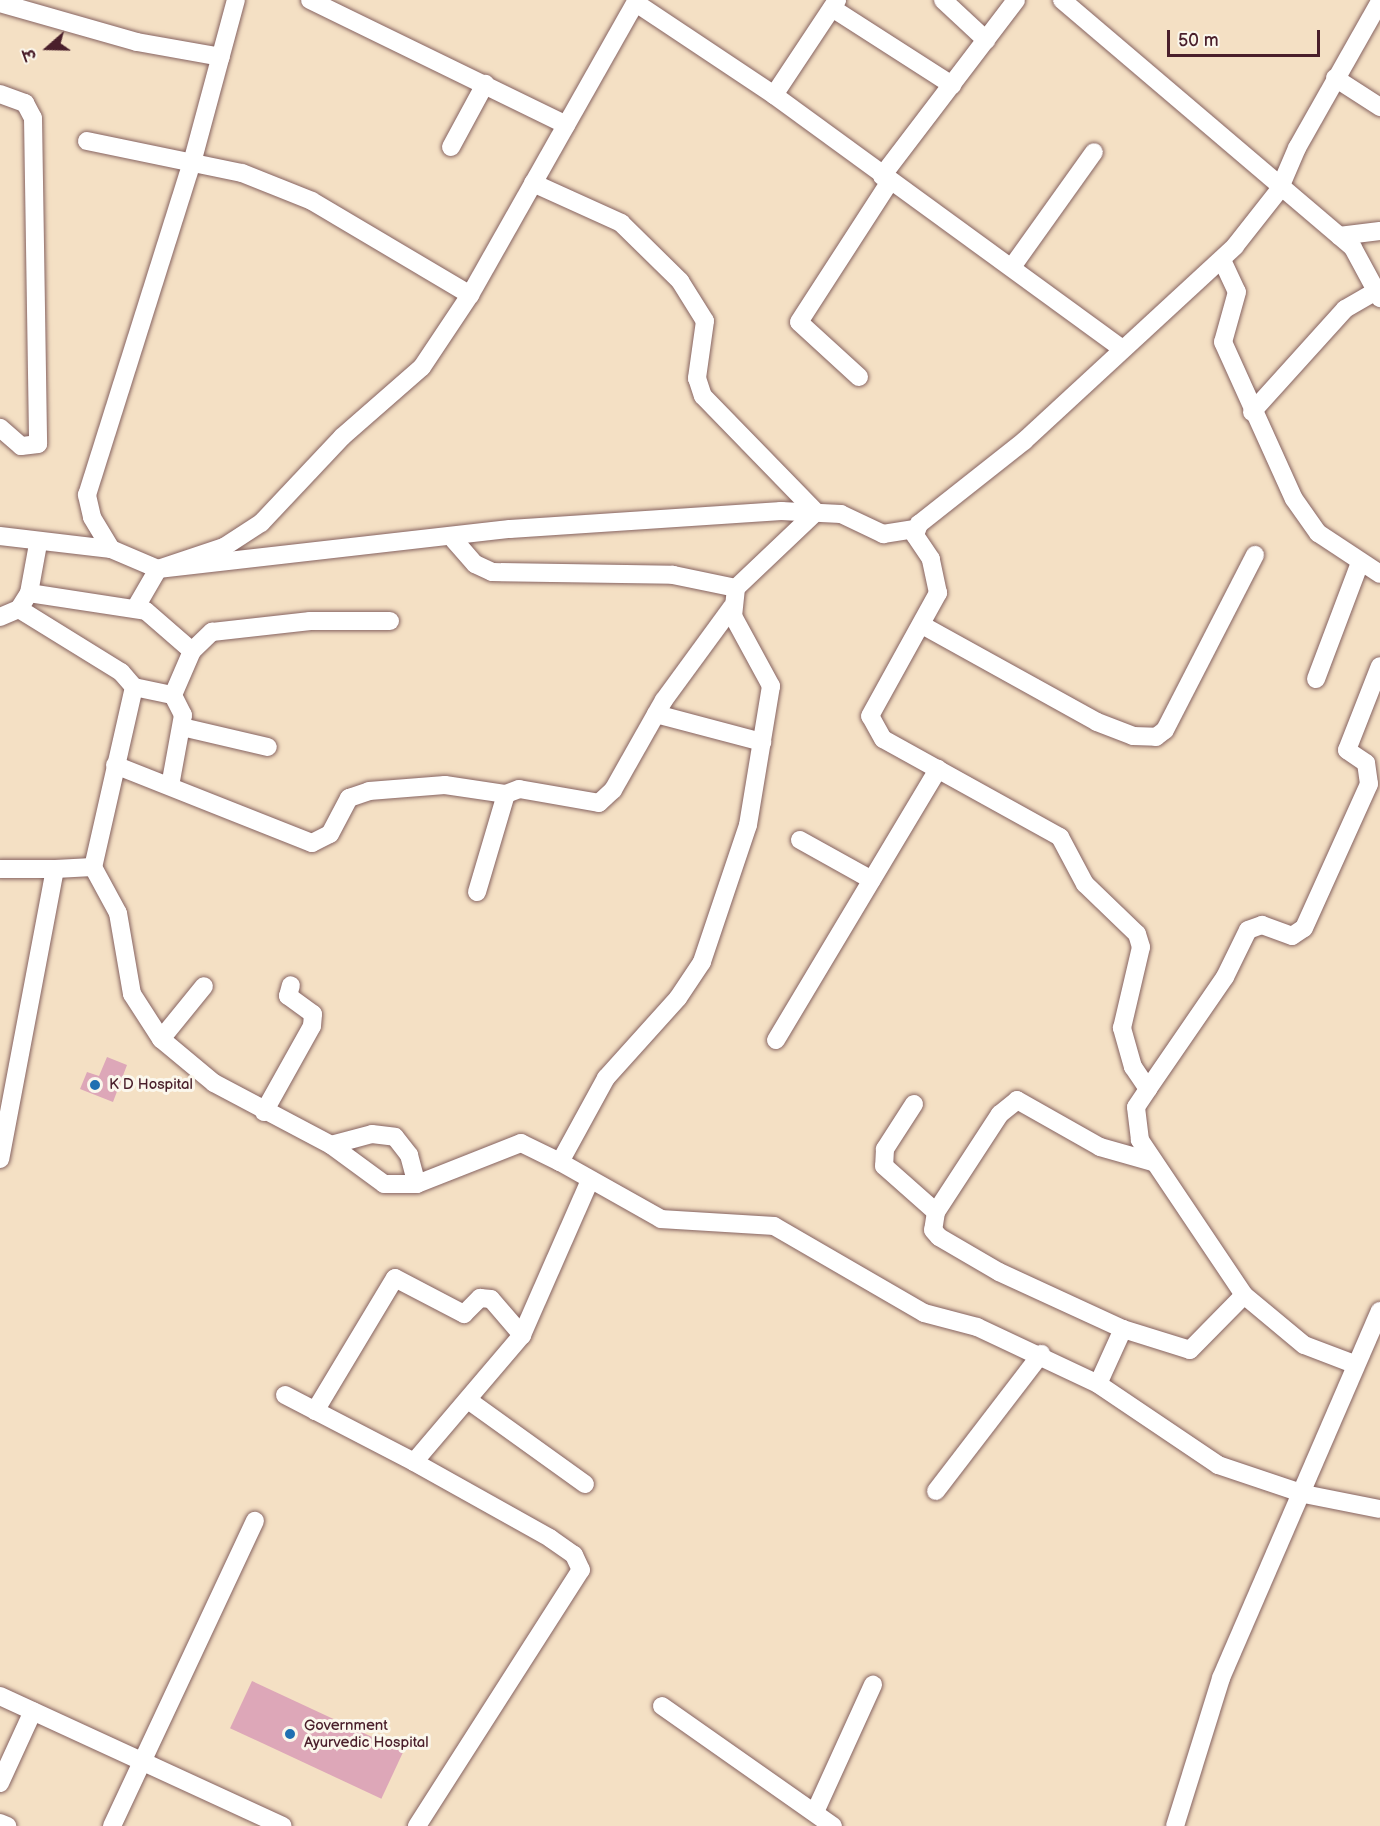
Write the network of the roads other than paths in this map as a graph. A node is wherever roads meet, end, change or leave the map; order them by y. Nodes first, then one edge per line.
1 (236, 0) edge
2 (310, 0) edge
3 (943, 0) edge
4 (1016, 0) edge
5 (1062, 0) edge
6 (1380, 1) edge
7 (636, 2) edge
8 (0, 3) edge
9 (333, 4) edge
10 (835, 4) edge
11 (986, 40) junction
12 (221, 57) junction
13 (1335, 78) junction
14 (485, 84) junction
15 (952, 85) junction
16 (0, 94) edge
17 (774, 95) junction
18 (1380, 107) edge
19 (566, 125) junction
20 (87, 141) dead end
21 (451, 147) dead end
22 (1094, 152) dead end
23 (193, 159) junction
24 (885, 179) junction
25 (533, 183) junction
26 (1279, 190) junction
27 (1380, 231) edge
28 (1340, 236) junction
29 (1222, 260) junction
30 (1012, 267) junction
31 (470, 294) junction
32 (1378, 294) edge
33 (1121, 348) junction
34 (859, 376) dead end
35 (1252, 412) junction
36 (0, 428) edge
37 (816, 512) junction
38 (915, 529) junction
39 (0, 536) edge
40 (454, 540) junction
41 (38, 544) junction
42 (111, 549) junction
43 (1255, 555) dead end
44 (1359, 565) junction
45 (158, 569) junction
46 (1380, 574) edge
47 (736, 588) junction
48 (29, 592) junction
49 (136, 607) junction
50 (732, 607) junction
51 (19, 609) junction
52 (0, 617) edge
53 (390, 621) dead end
54 (922, 625) junction
55 (192, 651) junction
56 (1380, 666) edge
57 (1316, 679) dead end
58 (134, 687) junction
59 (173, 694) junction
60 (656, 714) junction
61 (182, 727) junction
62 (762, 742) junction
63 (268, 747) dead end
64 (115, 765) junction
65 (938, 769) junction
66 (170, 786) junction
67 (506, 794) junction
68 (800, 840) dead end
69 (93, 867) junction
70 (0, 869) edge
71 (55, 869) junction
72 (872, 880) junction
73 (477, 892) dead end
74 (291, 985) dead end
75 (204, 986) dead end
76 (161, 1039) junction
77 (776, 1040) dead end
78 (1148, 1089) junction
79 (914, 1104) dead end
80 (264, 1112) junction
81 (331, 1145) junction
82 (0, 1159) edge
83 (560, 1162) junction
84 (1153, 1162) junction
85 (590, 1180) junction
86 (417, 1184) junction
87 (936, 1212) junction
88 (1245, 1295) junction
89 (1380, 1311) edge
90 (1123, 1329) junction
91 (522, 1335) junction
92 (1041, 1354) junction
93 (1354, 1364) junction
94 (1098, 1384) junction
95 (285, 1395) dead end
96 (468, 1400) junction
97 (315, 1411) junction
98 (414, 1462) junction
99 (585, 1484) dead end
100 (936, 1491) dead end
101 (1304, 1494) junction
102 (1380, 1509) edge
103 (255, 1521) dead end
104 (873, 1684) dead end
105 (0, 1696) edge
106 (662, 1706) dead end
107 (33, 1711) junction
108 (140, 1760) junction
109 (0, 1783) edge
110 (815, 1812) junction
111 (0, 1823) edge
112 (7, 1826) edge
113 (112, 1826) edge
114 (283, 1826) edge
115 (417, 1826) edge
116 (833, 1826) edge
117 (1175, 1826) edge

1 - 12 street
2 - 9 street
3 - 11 street
4 - 11 street
5 - 26 street
6 - 13 street
7 - 17 street
7 - 19 street
8 - 12 street
9 - 14 street
10 - 15 street
10 - 17 street
11 - 15 street
12 - 23 street
13 - 18 street
13 - 26 street
14 - 19 street
14 - 21 street
15 - 24 street
16 - 36 street
17 - 24 street
19 - 25 street
20 - 23 street
22 - 30 street
23 - 31 street
23 - 42 street
24 - 30 street
24 - 34 street
25 - 31 street
25 - 37 street
26 - 28 street
26 - 29 street
27 - 28 street
28 - 32 street
29 - 33 street
29 - 35 street
30 - 33 street
31 - 45 street
32 - 35 street
33 - 38 street
35 - 44 street
37 - 38 street
37 - 40 street
37 - 47 street
38 - 54 street
39 - 41 street
40 - 45 street
40 - 47 street
41 - 42 street
41 - 48 street
42 - 45 street
43 - 54 street
44 - 46 street
44 - 57 street
45 - 49 street
47 - 50 street
48 - 49 street
48 - 51 street
49 - 55 street
50 - 60 street
50 - 62 street
51 - 52 street
51 - 58 street
53 - 55 street
54 - 65 street
55 - 59 street
56 - 78 street
58 - 59 street
58 - 64 street
59 - 61 street
60 - 62 street
60 - 67 street
61 - 63 street
61 - 66 street
62 - 83 street
64 - 66 street
64 - 69 street
65 - 72 street
65 - 78 street
66 - 67 street
67 - 73 street
68 - 72 street
69 - 71 street
69 - 76 street
70 - 71 street
71 - 82 street
72 - 77 street
74 - 80 street
75 - 76 street
76 - 80 street
78 - 84 street
79 - 87 street
80 - 81 street
81 - 86 street
81 - 86 street
83 - 85 street
83 - 86 street
84 - 87 street
84 - 88 street
85 - 91 street
85 - 92 street
87 - 90 street
88 - 90 street
88 - 93 street
89 - 93 street
90 - 94 street
91 - 96 street
91 - 97 street
92 - 94 street
92 - 100 street
93 - 101 street
94 - 101 street
95 - 97 street
96 - 98 street
96 - 99 street
97 - 98 street
98 - 115 street
101 - 102 street
101 - 117 street
103 - 108 street
104 - 110 street
105 - 107 street
106 - 110 street
107 - 108 street
107 - 109 street
108 - 113 street
108 - 114 street
110 - 116 street
111 - 112 street

